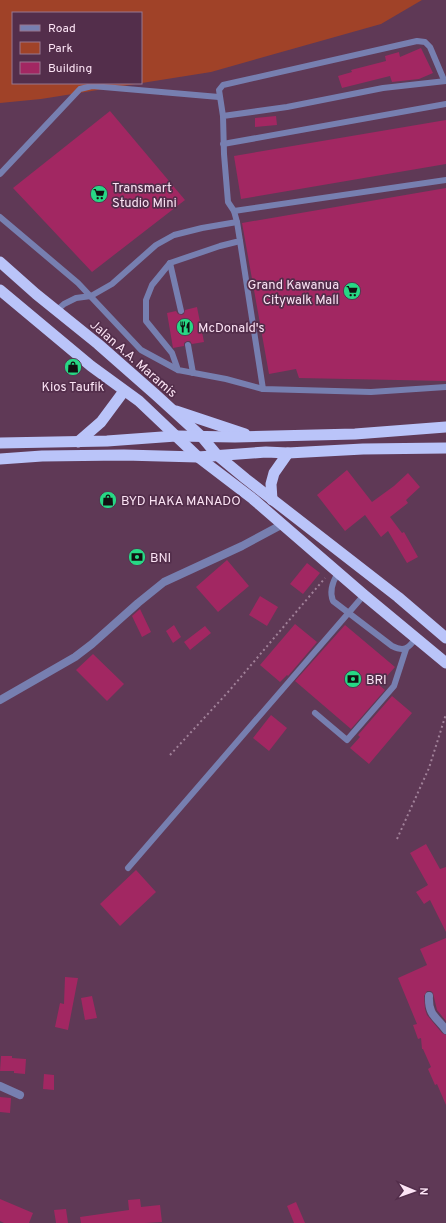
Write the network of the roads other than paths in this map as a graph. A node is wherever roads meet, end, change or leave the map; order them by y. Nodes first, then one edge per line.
1 (445, 80) edge
2 (219, 97) junction
3 (446, 104) edge
4 (223, 116) junction
5 (223, 144) junction
6 (0, 174) edge
7 (446, 180) edge
8 (234, 211) junction
9 (0, 217) edge
10 (237, 222) junction
11 (240, 241) junction
12 (0, 262) edge
13 (170, 263) junction
14 (0, 290) edge
15 (91, 296) junction
16 (56, 311) junction
17 (180, 311) dead end
18 (188, 345) dead end
19 (178, 370) junction
20 (193, 373) junction
21 (446, 387) edge
22 (263, 389) junction
23 (124, 391) junction
24 (173, 410) junction
25 (446, 427) edge
26 (176, 436) junction
27 (202, 437) junction
28 (251, 437) junction
29 (78, 442) junction
30 (4, 443) edge
31 (446, 448) edge
32 (288, 453) junction
33 (217, 455) junction
34 (198, 456) junction
35 (2, 459) edge
36 (272, 500) junction
37 (283, 524) junction
38 (336, 571) junction
39 (364, 595) junction
40 (349, 613) junction
41 (416, 638) junction
42 (446, 638) edge
43 (406, 649) junction
44 (446, 663) edge
45 (0, 700) edge
46 (316, 713) dead end
47 (128, 868) dead end
48 (429, 996) dead end
49 (446, 1030) edge
50 (0, 1086) edge
51 (20, 1095) dead end

1 - 2 lane
1 - 4 lane
2 - 4 lane
2 - 6 lane
3 - 5 lane
4 - 5 lane
5 - 8 lane
7 - 8 lane
8 - 10 lane
9 - 15 lane
10 - 11 lane
10 - 15 lane
11 - 13 lane
11 - 22 lane
12 - 16 highway, Jalan A.A. Maramis
13 - 17 lane
13 - 19 lane
14 - 23 highway
15 - 16 lane
15 - 19 lane
16 - 24 highway, Jalan A.A. Maramis
18 - 20 lane
19 - 20 lane
20 - 22 lane
21 - 22 lane
23 - 26 highway
23 - 29 highway
24 - 27 highway, Jalan A.A. Maramis
24 - 28 highway
25 - 28 highway
26 - 27 highway
26 - 29 highway
26 - 34 highway
27 - 28 highway
27 - 33 highway, Jalan A.A. Maramis
29 - 30 highway
30 - 35 highway
31 - 32 highway
32 - 33 highway
32 - 36 highway
33 - 34 highway
33 - 36 highway, Jalan A.A. Maramis
34 - 35 highway
34 - 37 highway
36 - 42 highway, Jalan A.A. Maramis
37 - 38 highway
37 - 45 street
38 - 39 highway
38 - 40 lane
39 - 40 lane
39 - 41 highway
40 - 43 lane
40 - 47 lane
41 - 43 lane
41 - 44 highway
43 - 46 lane
48 - 49 street
50 - 51 street

